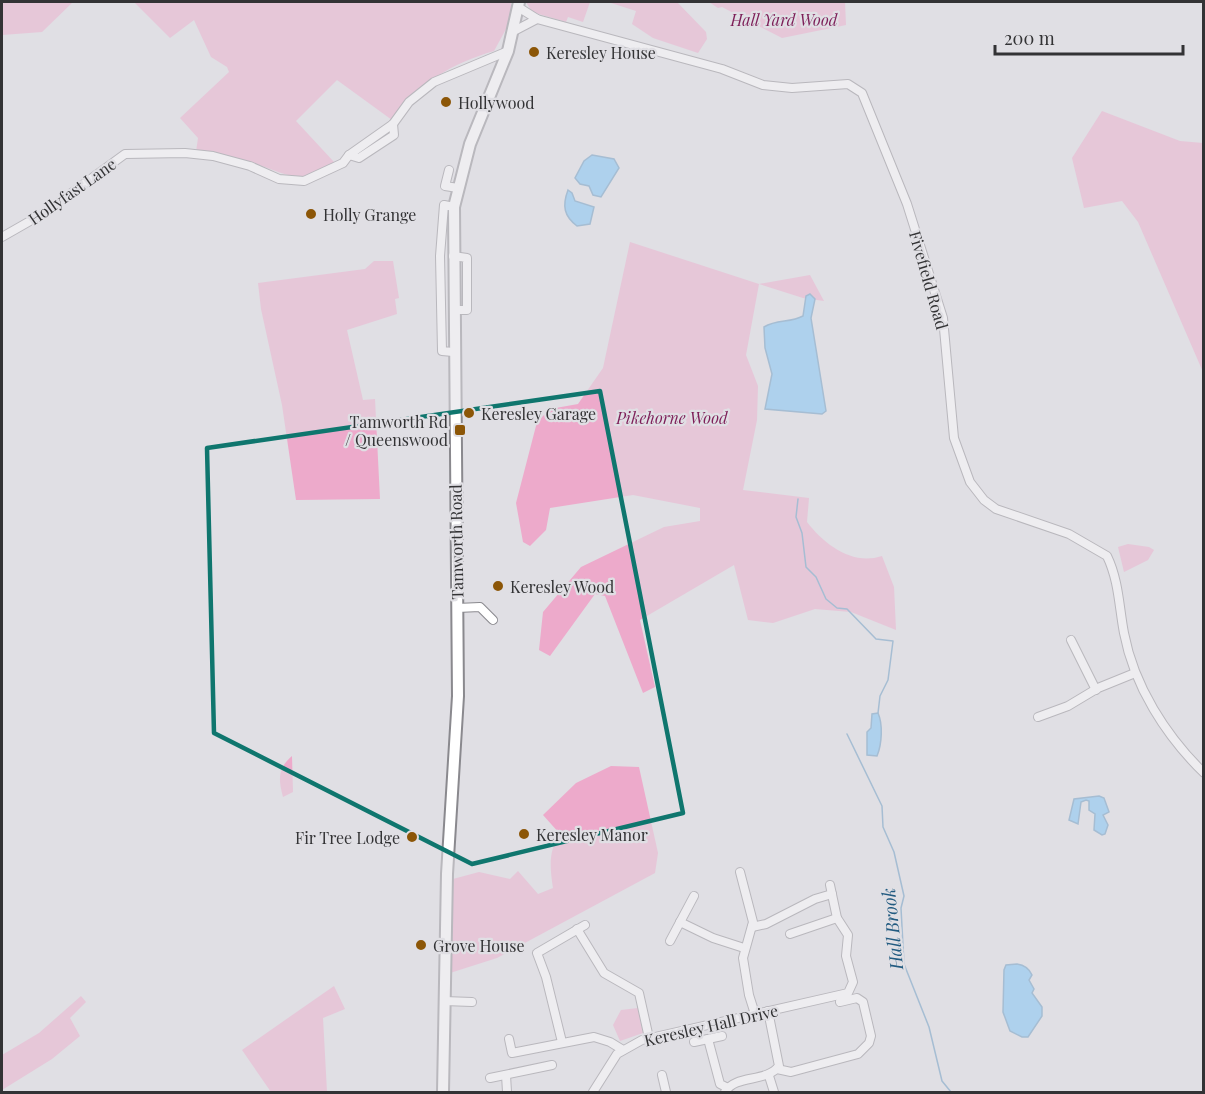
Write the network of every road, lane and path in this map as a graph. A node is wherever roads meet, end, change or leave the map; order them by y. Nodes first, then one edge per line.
1 (519, 4) edge
2 (537, 19) junction
3 (514, 31) junction
4 (508, 51) junction
5 (489, 56) junction
6 (500, 72) junction
7 (449, 170) dead end
8 (458, 188) junction
9 (454, 207) junction
10 (2, 237) edge
11 (453, 352) junction
12 (457, 608) junction
13 (493, 620) dead end
14 (1071, 640) dead end
15 (1135, 673) junction
16 (1096, 690) junction
17 (1038, 717) dead end
18 (1203, 773) edge
19 (740, 872) dead end
20 (830, 885) dead end
21 (832, 894) junction
22 (694, 896) dead end
23 (837, 918) junction
24 (680, 922) junction
25 (752, 927) junction
26 (790, 934) dead end
27 (670, 941) dead end
28 (744, 948) junction
29 (444, 1001) junction
30 (472, 1002) dead end
31 (840, 1002) dead end
32 (768, 1011) junction
33 (755, 1014) junction
34 (722, 1036) dead end
35 (650, 1038) junction
36 (509, 1039) dead end
37 (708, 1039) junction
38 (562, 1042) junction
39 (694, 1042) dead end
40 (623, 1050) junction
41 (552, 1065) dead end
42 (777, 1069) junction
43 (506, 1075) junction
44 (662, 1075) dead end
45 (769, 1076) junction
46 (490, 1078) dead end
47 (727, 1090) edge
48 (443, 1092) edge
49 (507, 1092) edge
50 (593, 1092) edge
51 (666, 1092) edge
52 (774, 1092) edge

1 - 2 street, Fivefield Road
1 - 3 main road, Tamworth Road
2 - 3 street
2 - 15 street, Fivefield Road
3 - 4 main road, Tamworth Road
4 - 5 street, Hollyfast Lane
4 - 6 main road, Tamworth Road
5 - 6 street
5 - 10 street, Hollyfast Lane
6 - 8 main road, Tamworth Road
7 - 8 street
8 - 9 main road, Tamworth Road
9 - 11 main road, Tamworth Road
9 - 11 street
11 - 12 main road, Tamworth Road
12 - 13 street
12 - 29 main road, Tamworth Road
14 - 16 street
15 - 16 street
15 - 18 street, Fivefield Road
16 - 17 street
19 - 25 street
20 - 21 street
21 - 23 street
21 - 25 street
22 - 24 street
23 - 26 street
23 - 32 street, Keresley Hall Drive
24 - 27 street
24 - 28 street
25 - 28 street
28 - 33 street
29 - 30 street
29 - 48 main road, Tamworth Road
31 - 42 street
32 - 33 street, Keresley Hall Drive
32 - 42 street
33 - 35 street, Keresley Hall Drive
34 - 37 street
35 - 38 street
35 - 40 street, Keresley Hall Drive
36 - 38 street
37 - 39 street
37 - 47 street
38 - 40 street
40 - 50 street, Keresley Hall Drive
41 - 43 street
42 - 45 street
43 - 46 street
43 - 49 street
44 - 51 street
45 - 47 street
45 - 52 street

